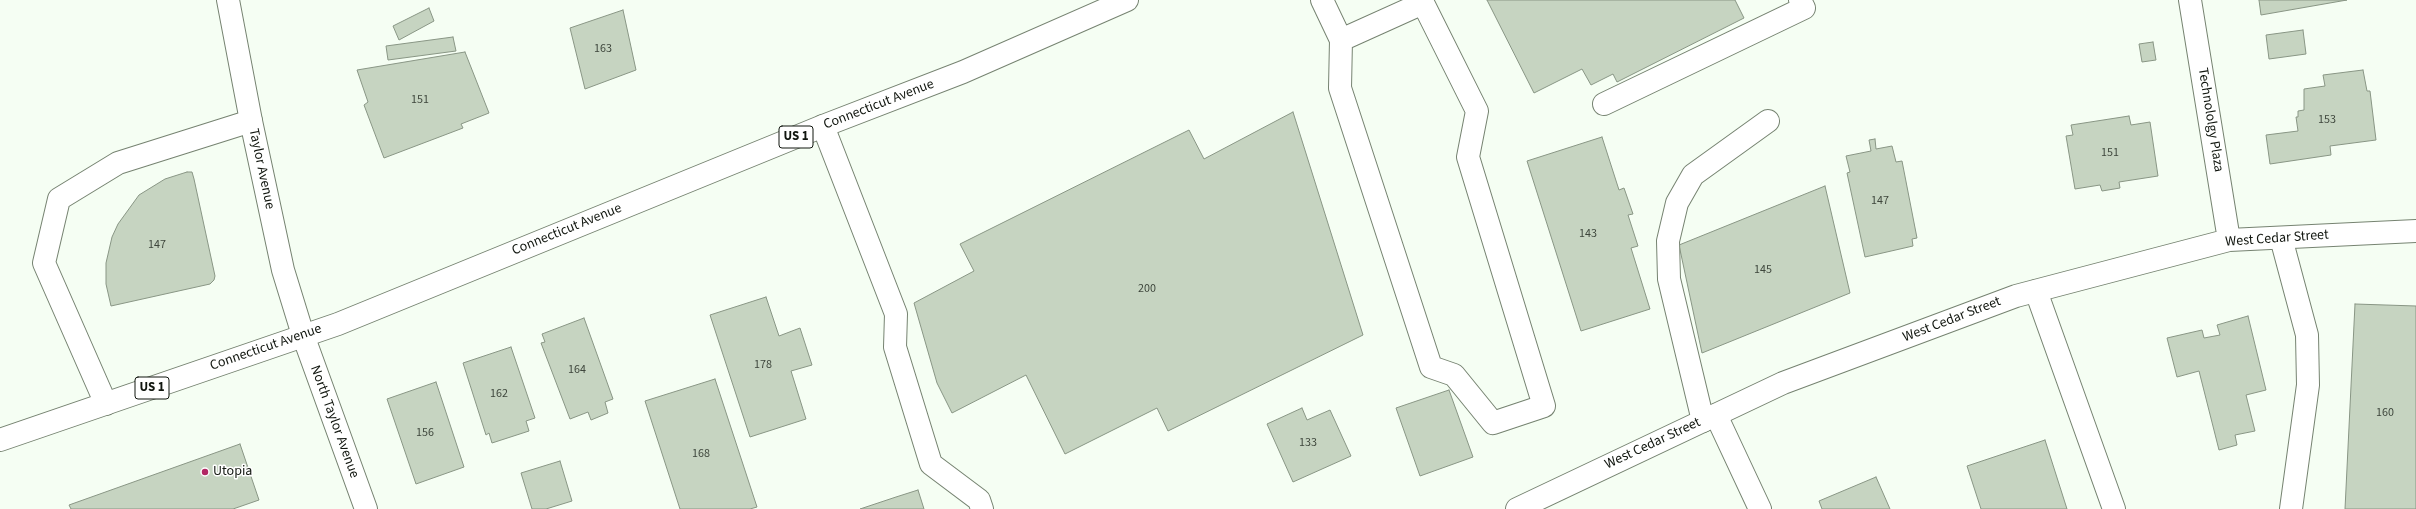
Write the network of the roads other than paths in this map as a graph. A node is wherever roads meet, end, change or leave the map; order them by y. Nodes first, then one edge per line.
1 (228, 0) edge
2 (1127, 0) edge
3 (1322, 0) edge
4 (1800, 0) edge
5 (2190, 0) edge
6 (1341, 40) junction
7 (1604, 104) dead end
8 (251, 121) junction
9 (1768, 121) dead end
10 (823, 126) junction
11 (2416, 231) edge
12 (2281, 238) junction
13 (2229, 240) junction
14 (2036, 291) junction
15 (303, 335) junction
16 (106, 404) junction
17 (1709, 418) junction
18 (0, 440) edge
19 (1552, 501) edge
20 (1758, 508) edge
21 (366, 509) edge
22 (982, 509) edge
23 (1517, 509) edge
24 (2114, 509) edge
25 (2291, 509) edge

1 - 8 street, Taylor Avenue
2 - 10 street, Connecticut Avenue / US 1
3 - 6 street
4 - 7 street
5 - 13 street, Technololgy Plaza
6 - 6 street
8 - 15 street, Taylor Avenue
8 - 16 street
9 - 17 street
10 - 15 street, Connecticut Avenue / US 1
10 - 22 street
11 - 12 street, West Cedar Street
12 - 13 street, West Cedar Street
12 - 25 street
13 - 14 street, West Cedar Street
14 - 17 street, West Cedar Street
14 - 24 street
15 - 16 street, Connecticut Avenue / US 1
15 - 21 street, North Taylor Avenue
16 - 18 street, Connecticut Avenue / US 1
17 - 19 street, West Cedar Street
17 - 20 street
19 - 23 street, West Cedar Street

